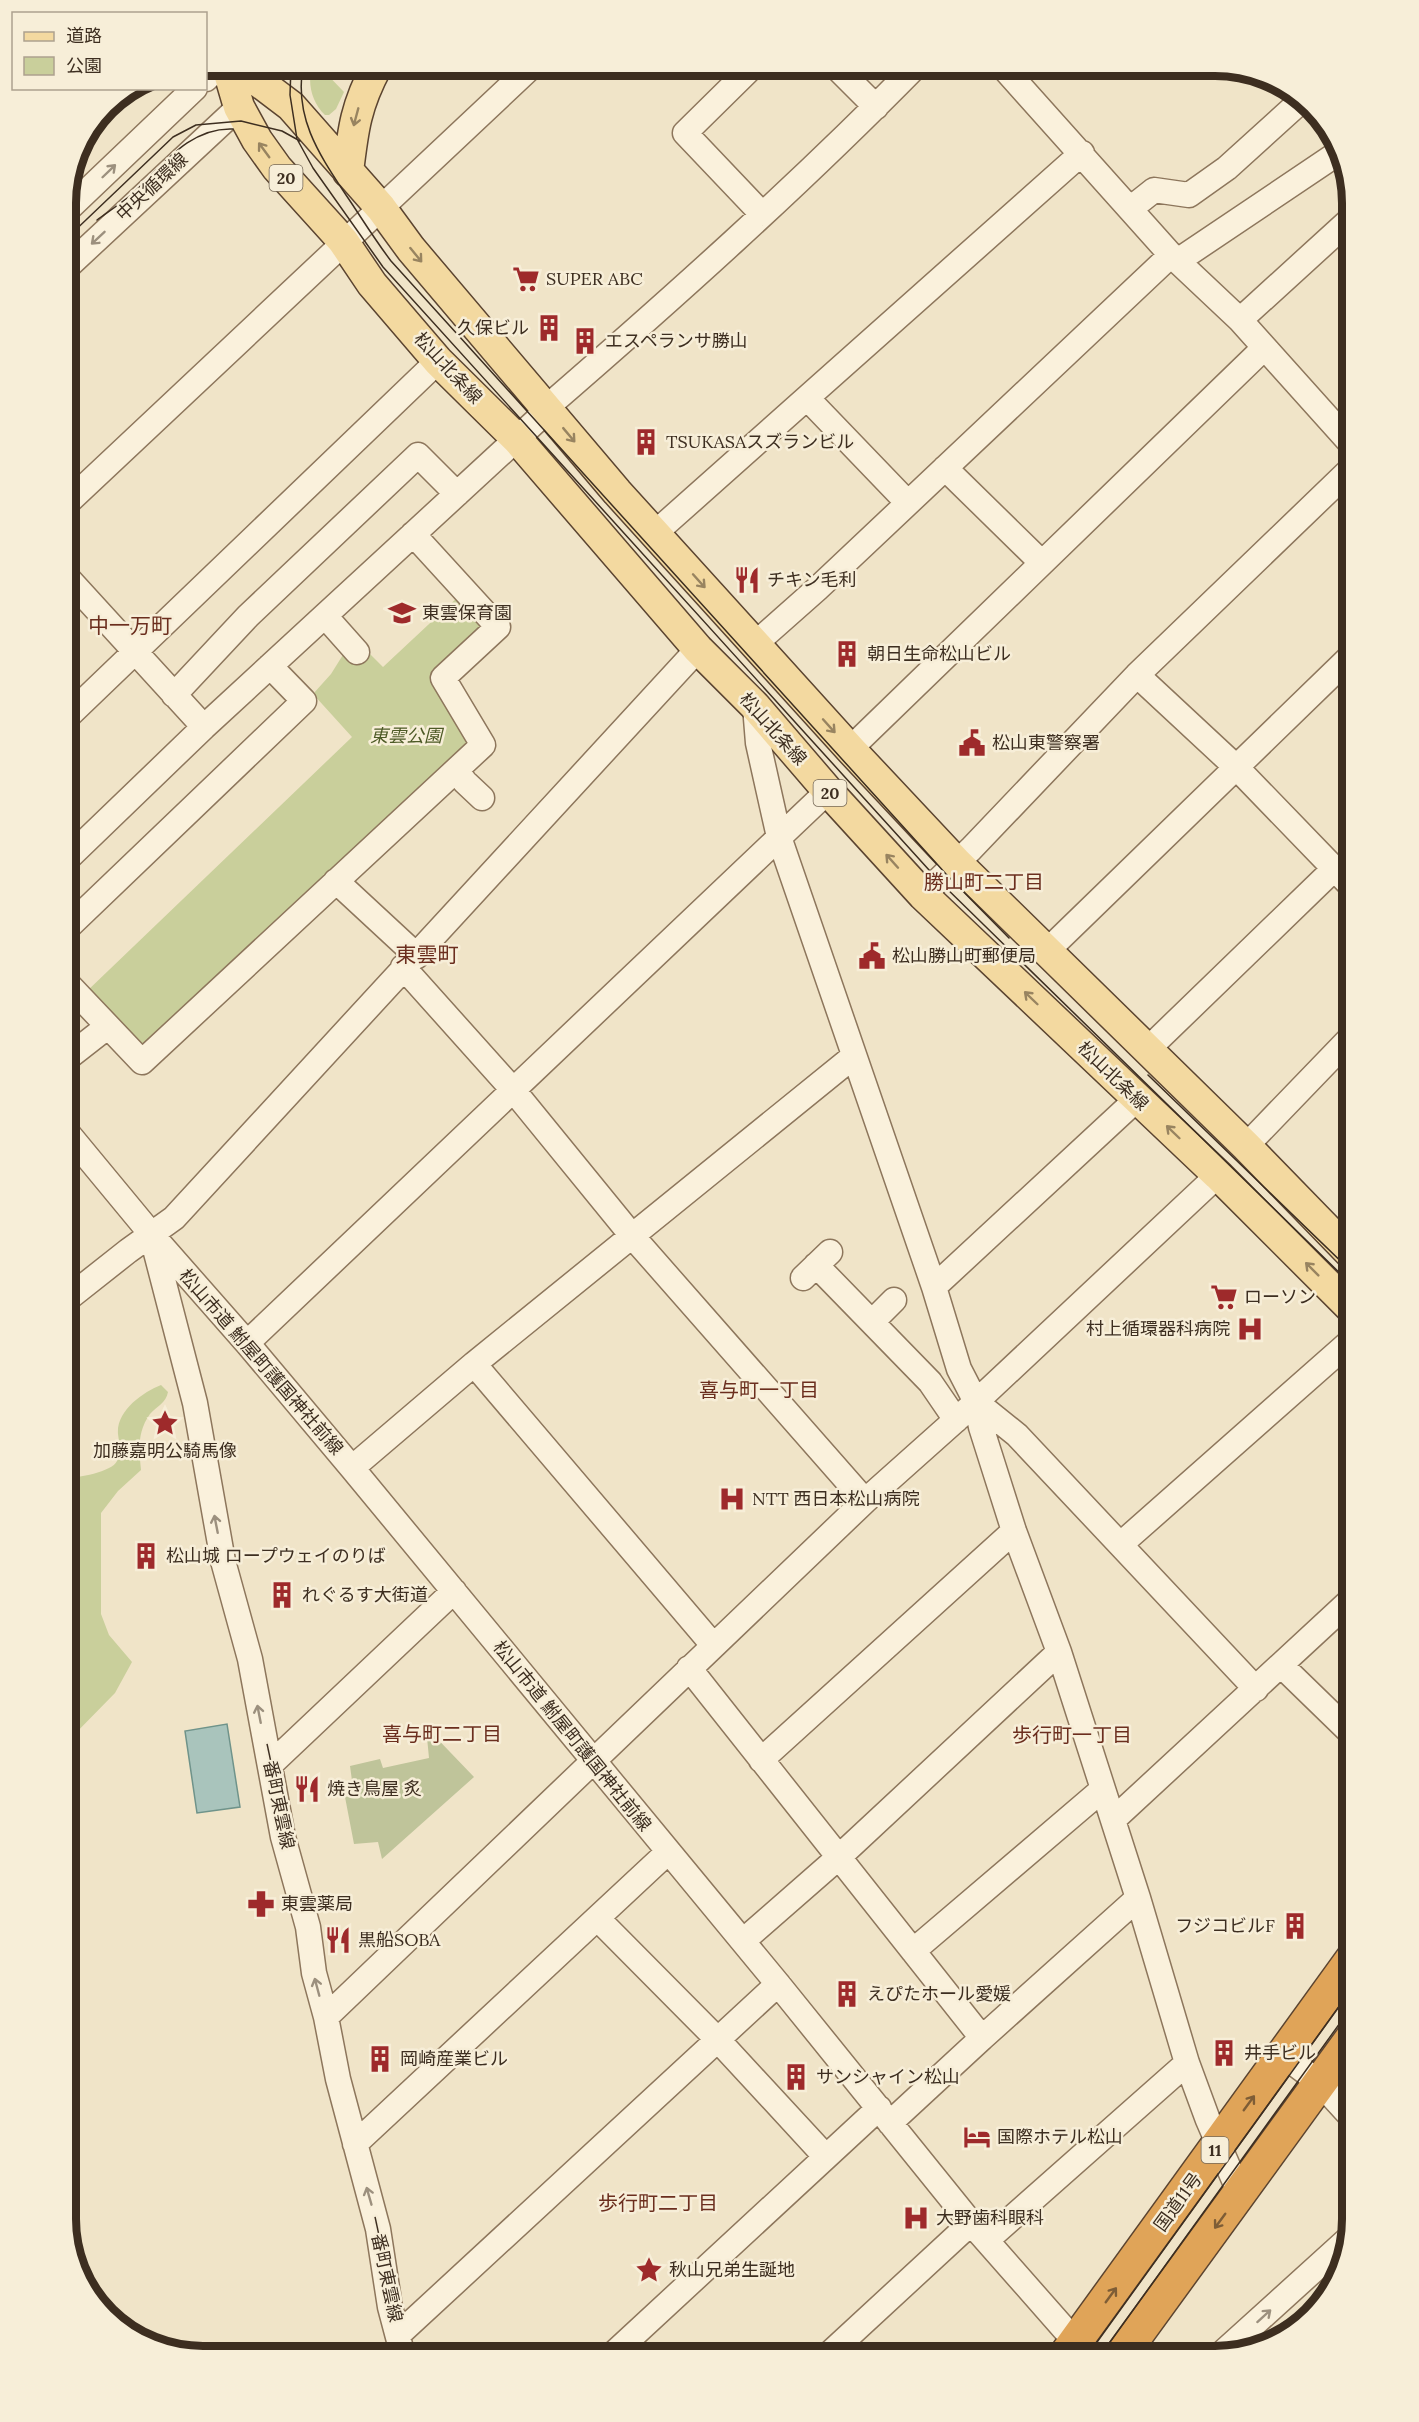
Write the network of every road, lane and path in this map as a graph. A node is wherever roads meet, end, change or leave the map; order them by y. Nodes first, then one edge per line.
1 (230, 77) edge
2 (272, 77) edge
3 (275, 77) edge
4 (371, 77) edge
5 (520, 77) edge
6 (742, 77) edge
7 (846, 77) edge
8 (905, 77) edge
9 (1012, 77) edge
10 (193, 90) edge
11 (1296, 106) edge
12 (239, 107) junction
13 (876, 107) junction
14 (1082, 153) junction
15 (1333, 156) edge
16 (348, 172) junction
17 (77, 201) edge
18 (381, 208) junction
19 (1130, 209) junction
20 (762, 214) junction
21 (1342, 227) edge
22 (344, 241) junction
23 (1175, 257) junction
24 (77, 258) edge
25 (1240, 320) junction
26 (1264, 348) junction
27 (438, 360) junction
28 (807, 398) junction
29 (546, 408) junction
30 (1342, 434) edge
31 (517, 439) junction
32 (945, 468) junction
33 (1342, 478) edge
34 (77, 494) edge
35 (457, 494) junction
36 (908, 502) junction
37 (656, 533) junction
38 (413, 534) junction
39 (1042, 563) junction
40 (77, 588) edge
41 (325, 616) junction
42 (756, 643) junction
43 (698, 649) junction
44 (136, 652) junction
45 (357, 652) dead end
46 (1342, 665) edge
47 (270, 666) junction
48 (1137, 675) junction
49 (174, 695) junction
50 (755, 706) junction
51 (77, 708) edge
52 (204, 727) junction
53 (850, 749) junction
54 (1237, 768) junction
55 (456, 770) junction
56 (828, 791) junction
57 (482, 798) dead end
58 (779, 837) junction
59 (77, 850) edge
60 (957, 863) junction
61 (1334, 869) junction
62 (1342, 877) edge
63 (336, 881) junction
64 (923, 895) junction
65 (77, 919) edge
66 (1047, 951) junction
67 (410, 962) junction
68 (77, 994) edge
69 (107, 1027) junction
70 (1342, 1046) edge
71 (1148, 1050) junction
72 (77, 1051) edge
73 (854, 1056) junction
74 (514, 1091) junction
75 (1137, 1099) junction
76 (77, 1144) edge
77 (1246, 1146) junction
78 (1218, 1175) junction
79 (152, 1236) junction
80 (633, 1237) junction
81 (1342, 1245) edge
82 (816, 1265) dead end
83 (934, 1287) junction
84 (76, 1292) edge
85 (1342, 1299) edge
86 (894, 1300) dead end
87 (872, 1322) junction
88 (247, 1343) junction
89 (1342, 1349) edge
90 (474, 1364) junction
91 (976, 1402) junction
92 (956, 1420) junction
93 (352, 1468) junction
94 (865, 1501) junction
95 (1014, 1532) junction
96 (1121, 1544) junction
97 (454, 1591) junction
98 (1342, 1609) edge
99 (713, 1645) junction
100 (1059, 1652) junction
101 (1282, 1666) junction
102 (689, 1668) junction
103 (1256, 1689) junction
104 (1342, 1724) edge
105 (761, 1760) junction
106 (594, 1761) junction
107 (270, 1765) junction
108 (1104, 1790) junction
109 (1113, 1820) junction
110 (668, 1852) junction
111 (838, 1857) junction
112 (1138, 1898) junction
113 (597, 1918) junction
114 (742, 1941) junction
115 (913, 1951) junction
116 (1342, 1974) edge
117 (778, 1984) junction
118 (326, 2017) junction
119 (982, 2038) junction
120 (718, 2040) junction
121 (1342, 2052) edge
122 (1284, 2056) junction
123 (1187, 2063) junction
124 (1320, 2083) junction
125 (1342, 2107) edge
126 (884, 2115) junction
127 (355, 2144) junction
128 (1219, 2144) junction
129 (826, 2157) junction
130 (1240, 2194) junction
131 (971, 2223) junction
132 (987, 2240) junction
133 (1339, 2247) edge
134 (1232, 2344) edge
135 (401, 2345) edge
136 (622, 2345) edge
137 (838, 2346) edge
138 (1072, 2346) edge
139 (1080, 2346) edge
140 (1128, 2346) edge

1 - 12 main road, 松山北条線 / 20
2 - 12 main road
3 - 16 main road, 20
4 -> 16 main road
5 - 18 street
6 - 20 street
7 - 13 street
8 - 13 street
9 - 14 street
17 -> 10 street
11 - 19 street
22 -> 12 main road, 松山北条線 / 20
12 -> 24 street, 中央循環線
13 - 20 street
14 - 19 street
14 - 28 street
15 - 23 street
16 - 18 main road, 20
18 - 22 street
18 -> 29 main road, 20
19 - 23 street
20 - 29 street
21 - 25 street
22 - 27 main road, 松山北条線 / 20
22 - 34 street
23 - 25 street
23 - 32 street
25 - 26 street
26 - 30 street
26 - 39 street
27 - 31 main road, 松山北条線 / 20
27 - 44 street
28 - 36 street
28 - 37 street
29 - 31 street
29 -> 37 main road, 20
31 - 35 street
31 - 43 main road, 松山北条線 / 20
32 - 36 street
32 - 39 street
33 - 48 street
35 - 38 street
35 - 49 street
36 - 42 street
37 -> 42 main road, 20
38 - 41 street
38 - 55 street
39 - 53 street
40 - 44 street
41 - 45 street
41 - 47 street
42 -> 53 main road, 20
43 - 50 main road, 松山北条線 / 20
43 - 67 street
44 - 49 street
44 - 51 street
46 - 54 street
47 - 52 street
47 - 65 street
48 - 54 street
48 - 60 street
49 - 52 street
50 - 56 main road, 松山北条線 / 20
50 - 58 street
52 - 59 street
53 - 60 main road, 20
54 - 61 street
54 - 66 street
55 - 57 street
55 - 63 street
56 - 58 street
64 -> 56 main road, 松山北条線 / 20
58 - 73 street
58 - 74 street
60 - 64 street
60 - 66 main road, 20
61 - 62 street
61 - 71 street
63 - 67 street
63 - 69 street
75 -> 64 main road, 松山北条線 / 20
66 - 71 main road, 20
67 - 74 street
67 - 79 street
68 - 69 street
69 - 72 street
70 - 77 street
71 - 77 main road, 20
73 - 80 street
73 - 83 street
74 - 80 street
74 - 88 street
78 -> 75 main road, 松山北条線 / 20
75 - 83 street
76 - 79 street, 松山市道 鮒屋町護国神社前線
77 - 81 main road, 20
85 -> 78 main road, 松山北条線 / 20
78 - 91 street
79 - 84 street
79 - 88 street, 松山市道 鮒屋町護国神社前線
107 -> 79 street, 一番町東雲線
80 - 90 street
80 - 94 street
82 - 87 street
83 - 91 street
86 - 87 street
87 - 92 street
88 - 93 street, 松山市道 鮒屋町護国神社前線
89 - 96 street
90 - 93 street
90 - 99 street
91 - 92 street
91 - 95 street
91 - 96 street
92 - 94 street
93 - 97 street, 松山市道 鮒屋町護国神社前線
94 - 99 street
95 - 100 street
95 - 105 street
96 - 103 street
97 - 106 street, 松山市道 鮒屋町護国神社前線
97 - 107 street
98 - 101 street
99 - 102 street
100 - 108 street
100 - 111 street
101 - 103 street
101 - 104 street
102 - 105 street
102 - 106 street
103 - 109 street
105 - 111 street
106 - 110 street, 松山市道 鮒屋町護国神社前線
106 - 118 street
118 -> 107 street, 一番町東雲線
108 - 109 street
108 - 115 street
109 - 112 street
110 - 113 street
110 - 114 street, 松山市道 鮒屋町護国神社前線
111 - 114 street
111 - 115 street
112 - 119 street
112 - 123 street
113 - 120 street
113 - 127 street
114 - 117 street, 松山市道 鮒屋町護国神社前線
115 - 119 street
116 - 122 highway, 国道11号 / 11
117 - 120 street
117 - 126 street, 松山市道 鮒屋町護国神社前線
118 - 127 street, 一番町東雲線
119 - 126 street
120 - 129 street
120 - 135 street
121 - 124 highway
122 - 124 street
128 -> 122 highway, 国道11号 / 11
123 - 128 street
123 - 132 street
124 - 125 street
124 - 130 highway
126 - 129 street
126 - 131 street, 松山市道 鮒屋町護国神社前線
135 -> 127 street, 一番町東雲線
128 - 130 street
139 -> 128 highway, 国道11号 / 11
129 - 136 street
130 -> 140 highway
131 - 132 street, 松山市道 鮒屋町護国神社前線
131 - 137 street
132 - 138 street, 松山市道 鮒屋町護国神社前線
134 -> 133 street

